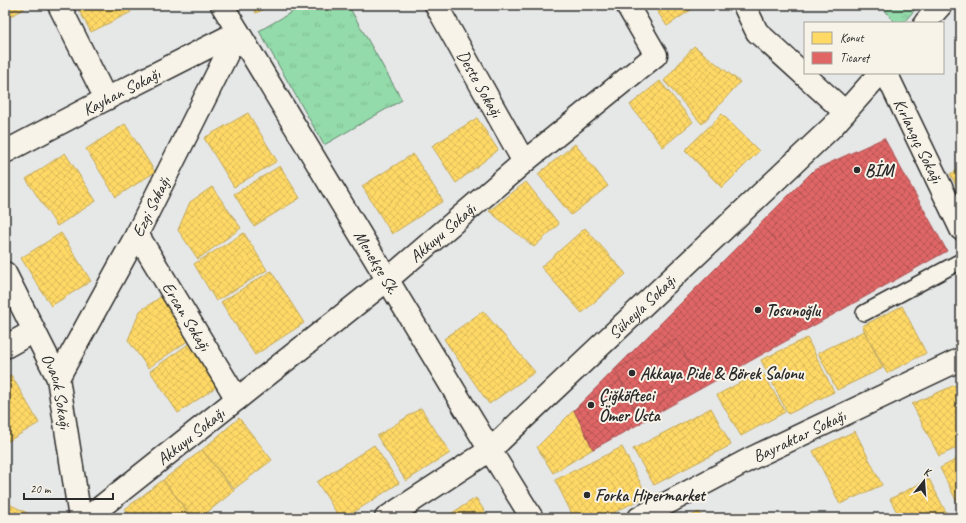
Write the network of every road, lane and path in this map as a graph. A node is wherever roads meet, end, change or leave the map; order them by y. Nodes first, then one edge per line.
1 (59, 5) edge
2 (222, 5) edge
3 (436, 5) edge
4 (627, 5) edge
5 (744, 5) edge
6 (941, 5) edge
7 (926, 22) edge
8 (238, 32) junction
9 (879, 74) edge
10 (886, 74) edge
11 (106, 99) junction
12 (845, 112) junction
13 (5, 152) edge
14 (524, 162) junction
15 (961, 229) edge
16 (138, 234) junction
17 (961, 261) edge
18 (5, 273) edge
19 (387, 280) junction
20 (864, 313) dead end
21 (34, 331) junction
22 (5, 347) edge
23 (961, 359) edge
24 (58, 378) junction
25 (237, 399) junction
26 (490, 450) junction
27 (80, 518) edge
28 (87, 518) edge
29 (386, 518) edge
30 (532, 518) edge
31 (639, 518) edge

1 - 11 street
2 - 8 street, Menekşe Sk.
3 - 14 street, Deste Sokağı
4 - 14 street, Akkuyu Sokağı
5 - 12 street
6 - 7 street
8 - 11 street, Kayhan Sokağı
8 - 16 street, Ezgi Sokağı
8 - 19 street, Menekşe Sk.
9 - 12 street, Süheyla Sokağı
10 - 15 street, Kırlangıç Sokağı
11 - 13 street, Kayhan Sokağı
12 - 26 street, Süheyla Sokağı
14 - 19 street, Akkuyu Sokağı
16 - 24 street, Ezgi Sokağı
16 - 25 street, Ercan Sokağı
17 - 20 lane
18 - 21 street, Ovacık Sokağı
19 - 25 street, Akkuyu Sokağı
19 - 26 street, Menekşe Sk.
21 - 22 street
21 - 24 street, Ovacık Sokağı
23 - 31 street, Bayraktar Sokağı
24 - 27 street, Ovacık Sokağı
25 - 28 street, Akkuyu Sokağı
26 - 29 street, Süheyla Sokağı
26 - 30 street, Menekşe Sk.

